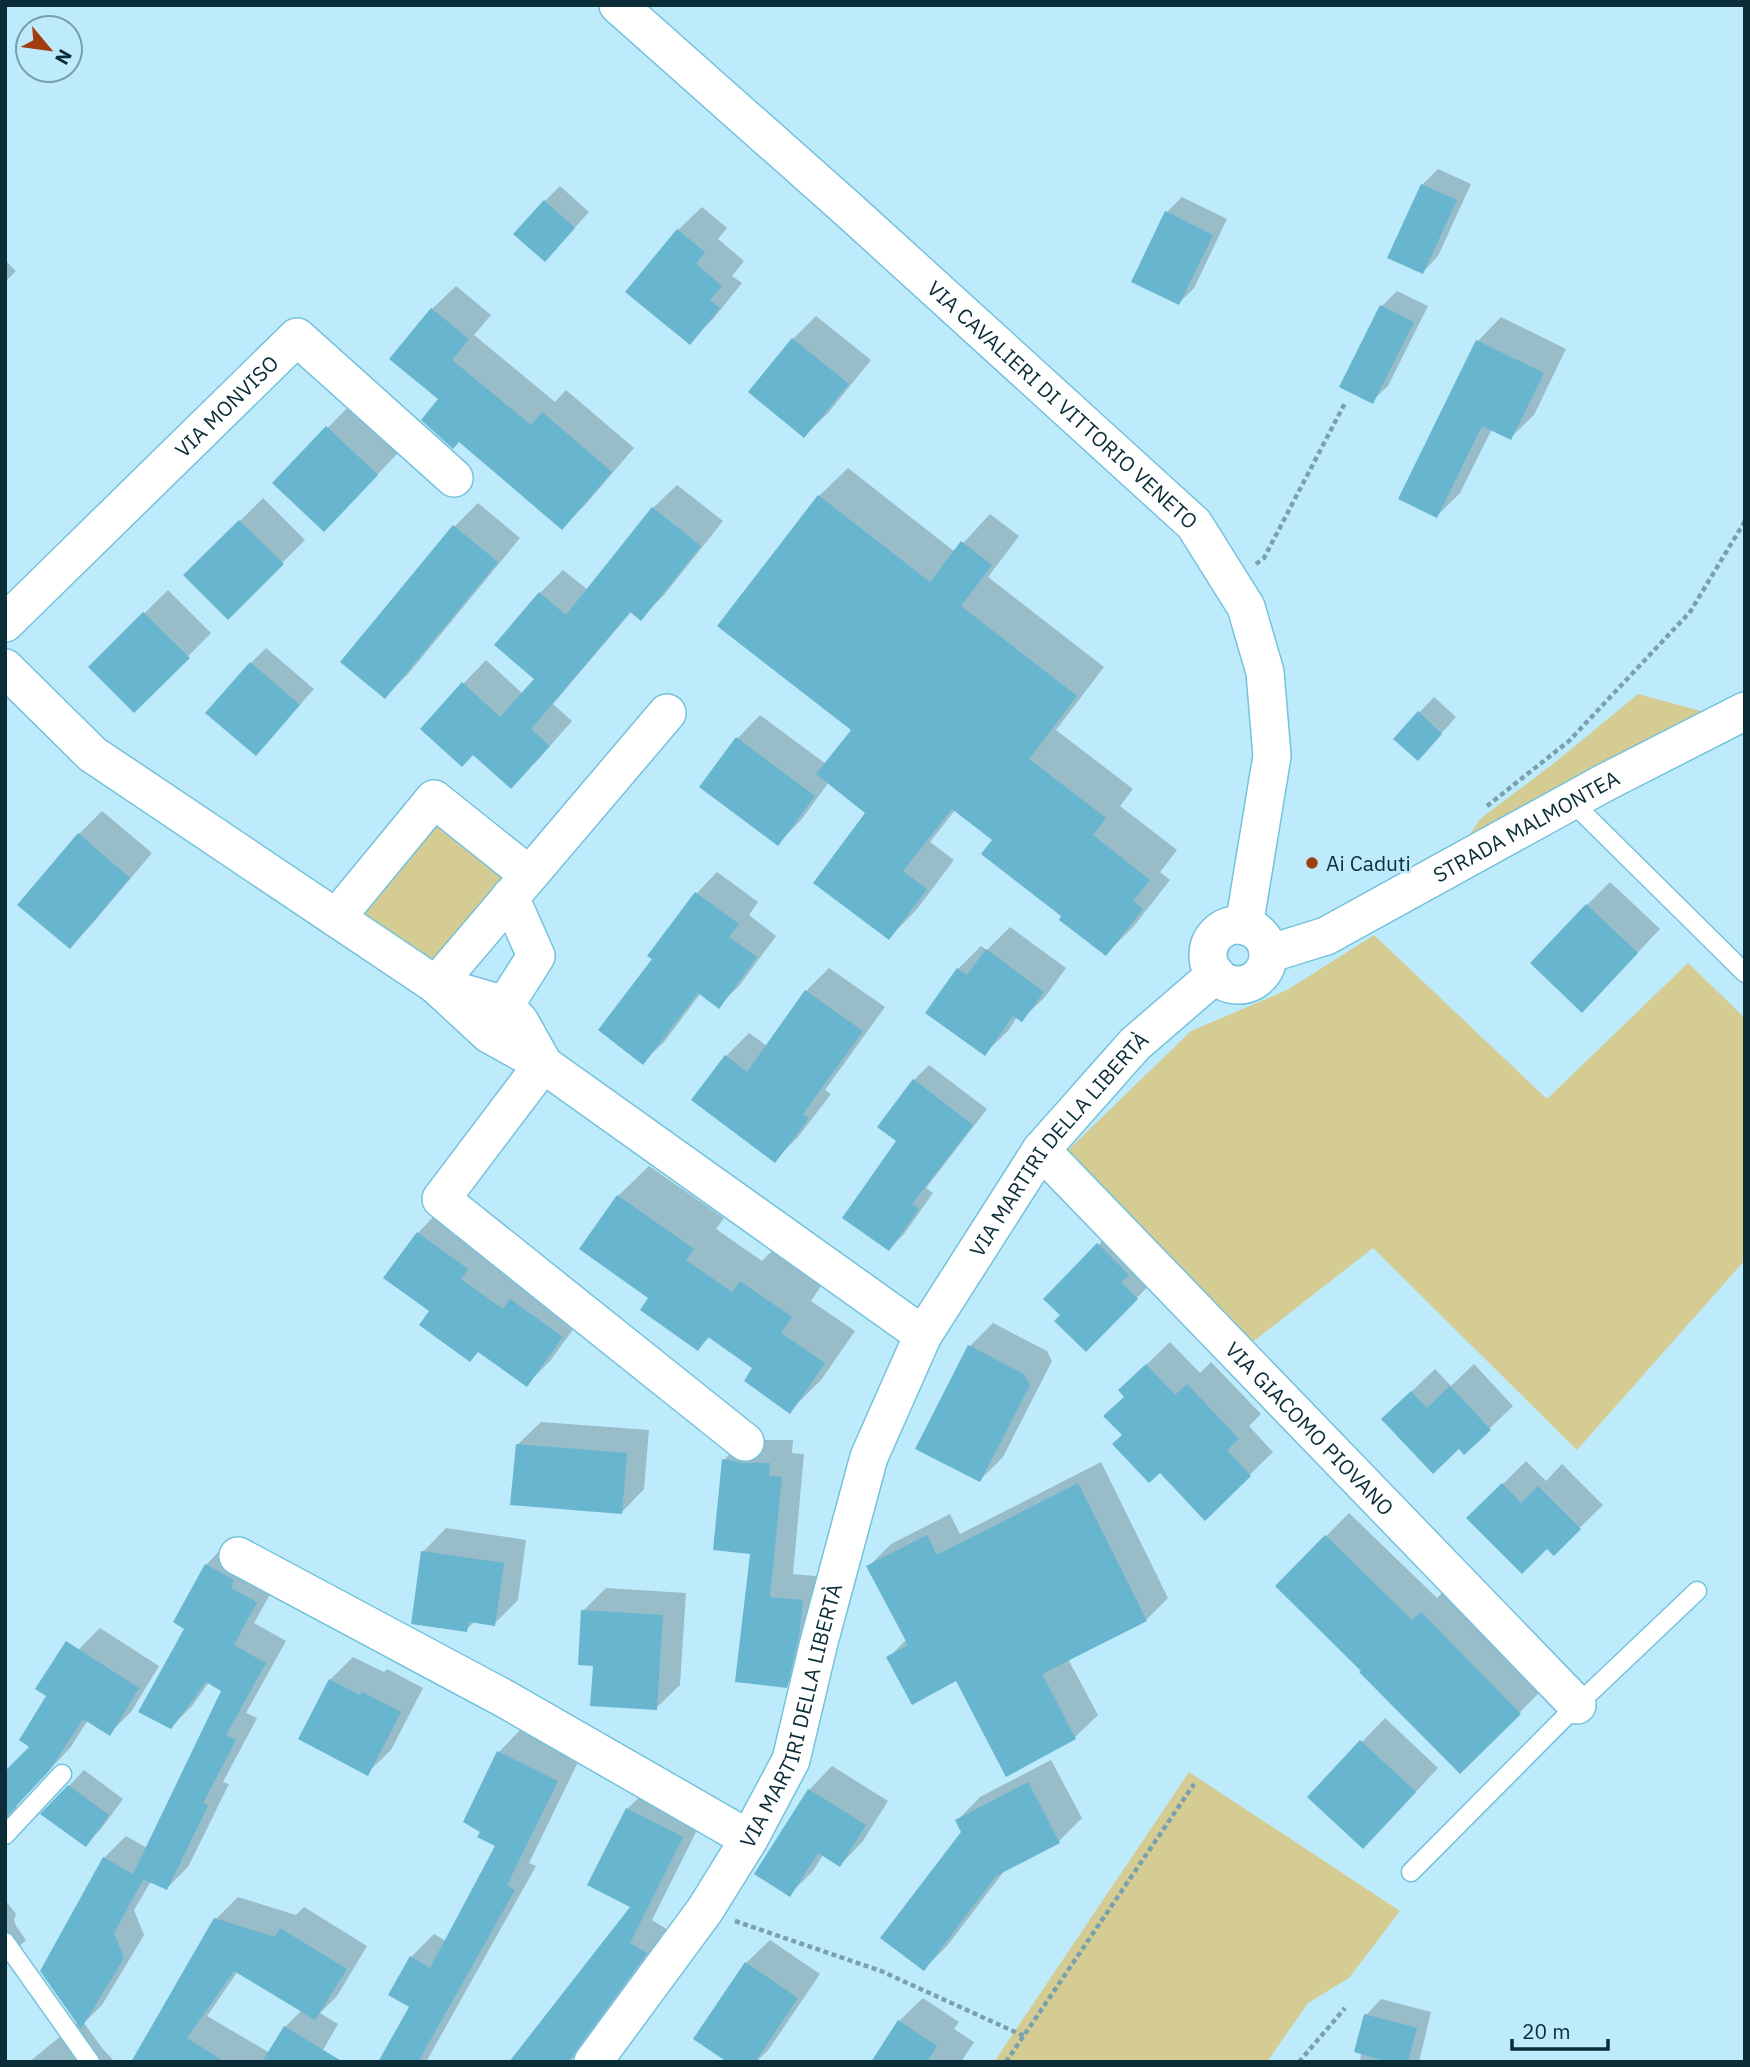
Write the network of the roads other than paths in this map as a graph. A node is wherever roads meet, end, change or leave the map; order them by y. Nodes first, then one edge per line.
1 (618, 5) edge
2 (454, 478) dead end
3 (5, 623) edge
4 (5, 668) edge
5 (1745, 711) edge
6 (667, 713) dead end
7 (1571, 801) junction
8 (519, 886) junction
9 (336, 918) junction
10 (1244, 926) junction
11 (1268, 954) junction
12 (1745, 973) edge
13 (1216, 974) junction
14 (436, 985) junction
15 (505, 1004) junction
16 (543, 1064) junction
17 (1041, 1150) junction
18 (923, 1335) junction
19 (745, 1442) dead end
20 (238, 1556) dead end
21 (1697, 1591) dead end
22 (1577, 1705) junction
23 (62, 1774) dead end
24 (5, 1836) edge
25 (749, 1839) junction
26 (1411, 1872) dead end
27 (5, 1942) edge
28 (600, 2060) edge
29 (90, 2062) edge

1 - 10 street, VIA CAVALIERI DI VITTORIO VENETO
2 - 3 street, VIA MONVISO
4 - 9 street
5 - 7 street, STRADA MALMONTEA
6 - 8 street
7 - 11 street, STRADA MALMONTEA
7 - 12 lane
8 - 9 street
8 - 14 street
8 - 15 street
9 - 14 street
10 - 11 street
10 - 13 street
11 - 13 street
13 - 17 street, VIA MARTIRI DELLA LIBERTÀ
14 - 15 street
14 - 16 street
15 - 16 street
16 - 18 street
16 - 19 street
17 - 18 street, VIA MARTIRI DELLA LIBERTÀ
17 - 22 street, VIA GIACOMO PIOVANO
18 - 25 street, VIA MARTIRI DELLA LIBERTÀ
20 - 25 street
21 - 22 lane
22 - 26 lane
23 - 24 lane
25 - 28 street, VIA MARTIRI DELLA LIBERTÀ
27 - 29 lane

